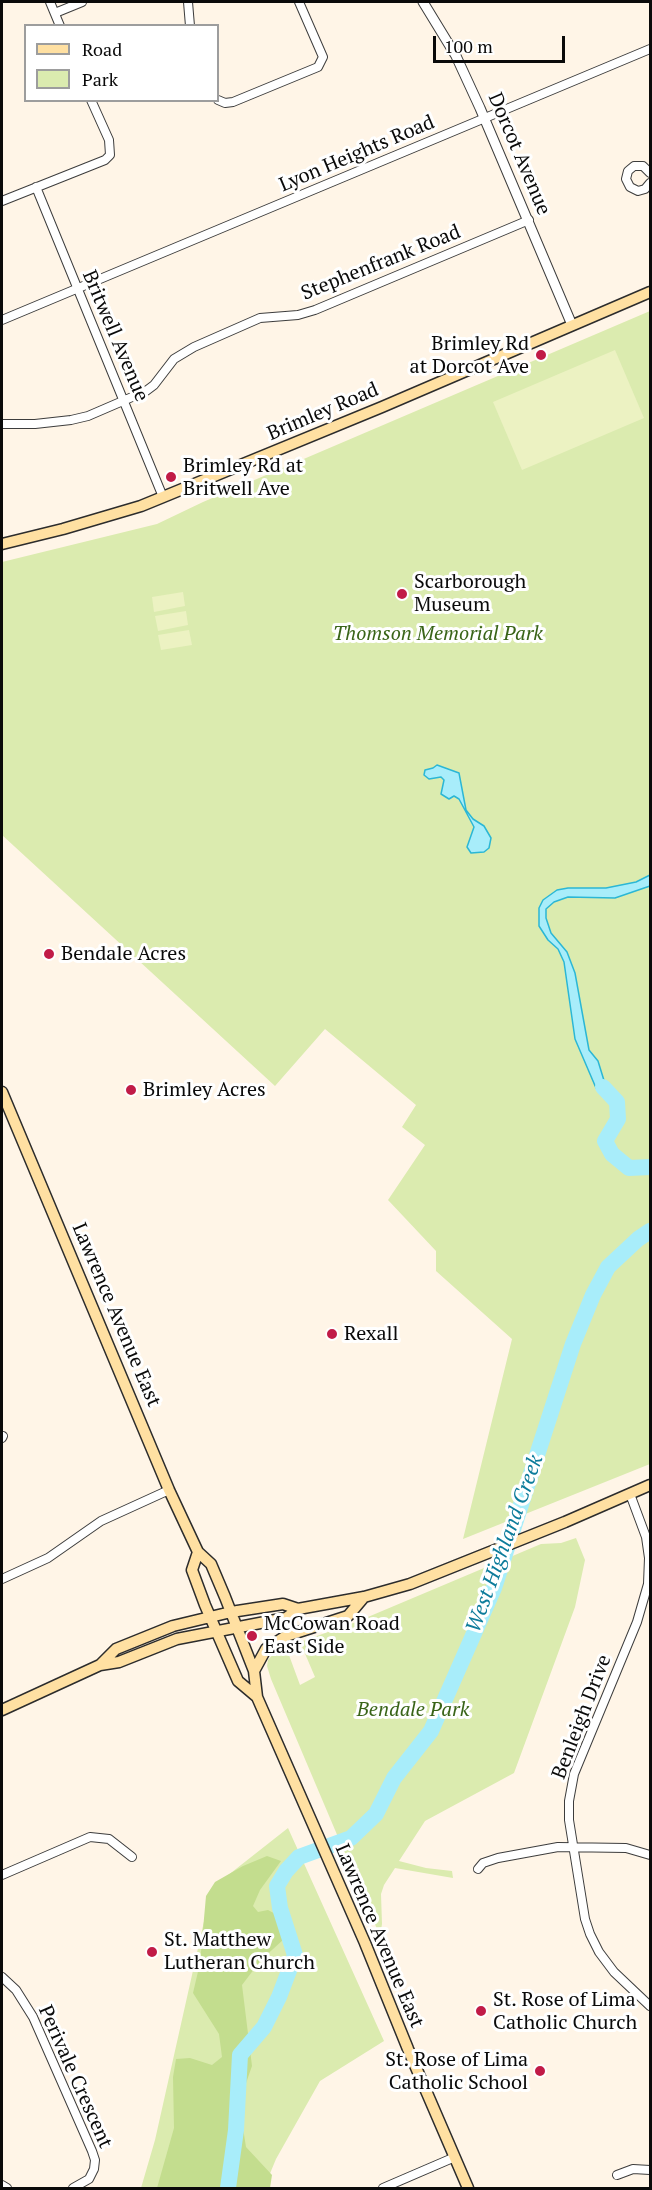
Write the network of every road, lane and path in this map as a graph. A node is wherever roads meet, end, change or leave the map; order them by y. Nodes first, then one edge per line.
1 (50, 2) edge
2 (82, 2) edge
3 (188, 2) edge
4 (299, 2) edge
5 (423, 2) edge
6 (55, 13) junction
7 (59, 24) edge
8 (190, 24) edge
9 (651, 49) edge
10 (219, 100) edge
11 (92, 102) edge
12 (485, 118) junction
13 (649, 168) edge
14 (651, 183) edge
15 (36, 187) junction
16 (2, 201) edge
17 (529, 220) junction
18 (76, 289) junction
19 (651, 292) edge
20 (2, 320) edge
21 (572, 325) junction
22 (124, 400) junction
23 (2, 424) edge
24 (164, 497) junction
25 (2, 544) edge
26 (2, 1092) edge
27 (651, 1485) edge
28 (169, 1490) junction
29 (630, 1494) junction
30 (198, 1552) junction
31 (650, 1578) edge
32 (2, 1579) edge
33 (364, 1597) junction
34 (298, 1609) junction
35 (231, 1612) junction
36 (210, 1617) junction
37 (237, 1626) junction
38 (215, 1630) junction
39 (100, 1665) junction
40 (254, 1671) junction
41 (257, 1697) junction
42 (2, 1710) edge
43 (573, 1847) junction
44 (651, 1855) edge
45 (132, 1857) dead end
46 (478, 1869) dead end
47 (2, 1875) edge
48 (2, 1977) edge
49 (651, 2006) edge
50 (455, 2157) junction
51 (651, 2170) edge
52 (617, 2175) dead end
53 (2, 2185) edge
54 (7, 2188) edge
55 (73, 2188) edge
56 (383, 2188) edge
57 (468, 2188) edge

1 - 6 street
2 - 6 street
3 - 8 street
4 - 10 street
5 - 12 street, Dorcot Avenue
6 - 7 street
9 - 12 street, Lyon Heights Road
11 - 15 street
12 - 17 street, Dorcot Avenue
12 - 18 street, Lyon Heights Road
13 - 14 street
15 - 16 street
15 - 18 street, Britwell Avenue
17 - 21 street, Dorcot Avenue
17 - 22 street, Stephenfrank Road
18 - 20 street, Lyon Heights Road
18 - 22 street, Britwell Avenue
19 - 21 main road, Brimley Road
21 - 24 main road, Brimley Road
22 - 23 street, Stephenfrank Road
22 - 24 street, Britwell Avenue
24 - 25 main road, Brimley Road
26 - 28 main road, Lawrence Avenue East
27 - 29 main road
28 - 30 main road, Lawrence Avenue East
28 - 32 street
29 - 31 street, Benleigh Drive
29 - 33 main road
30 - 35 main road, Lawrence Avenue East
30 - 36 main road, Lawrence Avenue East
31 - 43 street, Benleigh Drive
33 - 34 main road
33 - 40 main road
34 - 35 main road
34 - 37 main road
35 - 36 main road
35 - 37 main road, Lawrence Avenue East
36 - 38 main road, Lawrence Avenue East
36 - 39 main road
37 - 38 main road
37 - 40 main road, Lawrence Avenue East
38 - 39 main road
38 - 41 main road, Lawrence Avenue East
39 - 42 main road
40 - 41 main road, Lawrence Avenue East
41 - 50 main road, Lawrence Avenue East
43 - 44 street
43 - 46 street
43 - 49 street, Benleigh Drive
45 - 47 street
48 - 55 street, Perivale Crescent
50 - 56 street
50 - 57 main road, Lawrence Avenue East
51 - 52 street
53 - 54 street

